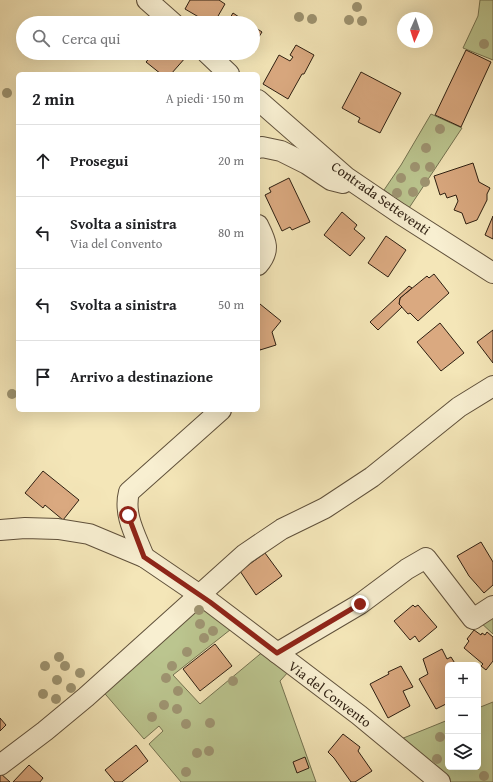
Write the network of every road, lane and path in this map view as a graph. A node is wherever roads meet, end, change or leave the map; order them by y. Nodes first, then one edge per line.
1 (147, 0) edge
2 (165, 16) edge
3 (214, 60) edge
4 (227, 72) edge
5 (260, 102) edge
6 (260, 148) edge
7 (365, 191) junction
8 (260, 229) edge
9 (260, 262) edge
10 (493, 273) edge
11 (493, 386) edge
12 (219, 412) edge
13 (0, 530) edge
14 (144, 557) junction
15 (199, 594) junction
16 (493, 606) edge
17 (277, 653) junction
18 (0, 765) edge
19 (440, 782) edge

1 - 2 street
3 - 4 street
5 - 7 street, Contrada Setteventi
6 - 7 street
7 - 10 street, Contrada Setteventi
8 - 9 street
11 - 15 street
12 - 14 street
13 - 14 street, Via del Convento
14 - 15 street, Via del Convento
15 - 17 street, Via del Convento
15 - 18 street
16 - 17 street
17 - 19 street, Via del Convento

